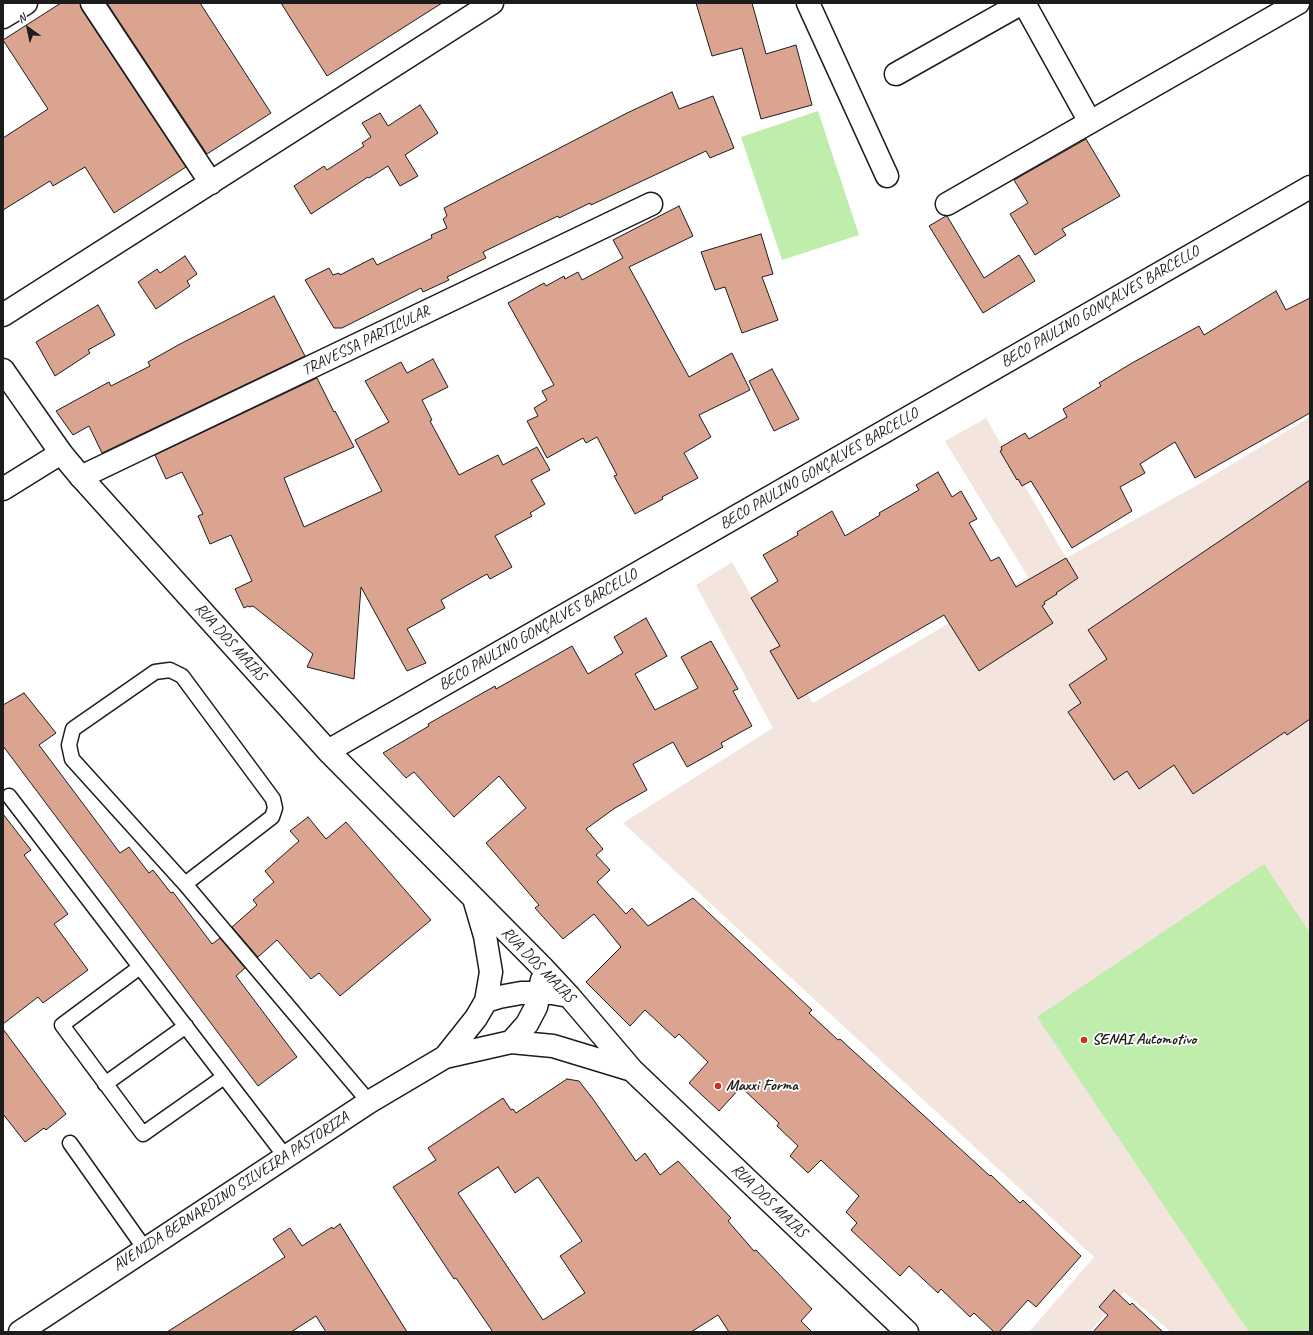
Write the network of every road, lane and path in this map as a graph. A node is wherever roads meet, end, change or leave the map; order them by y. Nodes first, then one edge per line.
1 (26, 3) edge
2 (92, 3) edge
3 (492, 3) edge
4 (808, 3) edge
5 (1023, 3) edge
6 (1298, 3) edge
7 (3, 17) edge
8 (896, 74) dead end
9 (1090, 122) junction
10 (887, 176) dead end
11 (211, 183) junction
12 (1310, 187) edge
13 (651, 204) dead end
14 (947, 204) dead end
15 (3, 316) edge
16 (3, 370) edge
17 (61, 453) junction
18 (81, 477) junction
19 (3, 489) edge
20 (328, 751) junction
21 (9, 796) dead end
22 (185, 884) junction
23 (474, 899) junction
24 (140, 967) junction
25 (542, 967) junction
26 (540, 993) junction
27 (569, 996) junction
28 (486, 1001) junction
29 (186, 1026) junction
30 (511, 1042) junction
31 (446, 1057) junction
32 (632, 1070) junction
33 (224, 1077) junction
34 (105, 1084) junction
35 (368, 1102) junction
36 (70, 1143) dead end
37 (286, 1156) junction
38 (145, 1249) junction
39 (20, 1332) edge
40 (907, 1332) edge

1 - 7 main road
2 - 11 main road
3 - 11 main road
4 - 10 main road
5 - 8 main road
5 - 9 main road
6 - 9 main road
9 - 14 main road
11 - 15 main road
12 - 20 main road, BECO PAULINO GONÇALVES BARCELLO
13 - 18 main road, TRAVESSA PARTICULAR
16 - 17 main road, RUA DOS MAIAS
17 - 18 main road, RUA DOS MAIAS
17 - 19 main road
18 - 20 main road, RUA DOS MAIAS
20 - 23 main road, RUA DOS MAIAS
21 - 24 lane
22 - 22 lane
22 - 35 lane
23 - 25 main road, RUA DOS MAIAS
23 - 28 main road, RUA DOS MAIAS
24 - 29 lane
24 - 34 lane
25 - 26 main road
25 - 27 main road, RUA DOS MAIAS
26 - 27 main road
26 - 28 main road
26 - 30 main road
27 - 32 main road, RUA DOS MAIAS
28 - 31 main road, AVENIDA BERNARDINO SILVEIRA PASTORIZA
29 - 33 lane
29 - 34 lane
30 - 31 main road, AVENIDA BERNARDINO SILVEIRA PASTORIZA
30 - 32 main road, RUA DOS MAIAS
31 - 35 main road, AVENIDA BERNARDINO SILVEIRA PASTORIZA
32 - 40 main road, RUA DOS MAIAS
33 - 34 lane
33 - 37 lane
35 - 37 main road, AVENIDA BERNARDINO SILVEIRA PASTORIZA
36 - 38 lane
37 - 38 main road, AVENIDA BERNARDINO SILVEIRA PASTORIZA
38 - 39 main road, AVENIDA BERNARDINO SILVEIRA PASTORIZA

